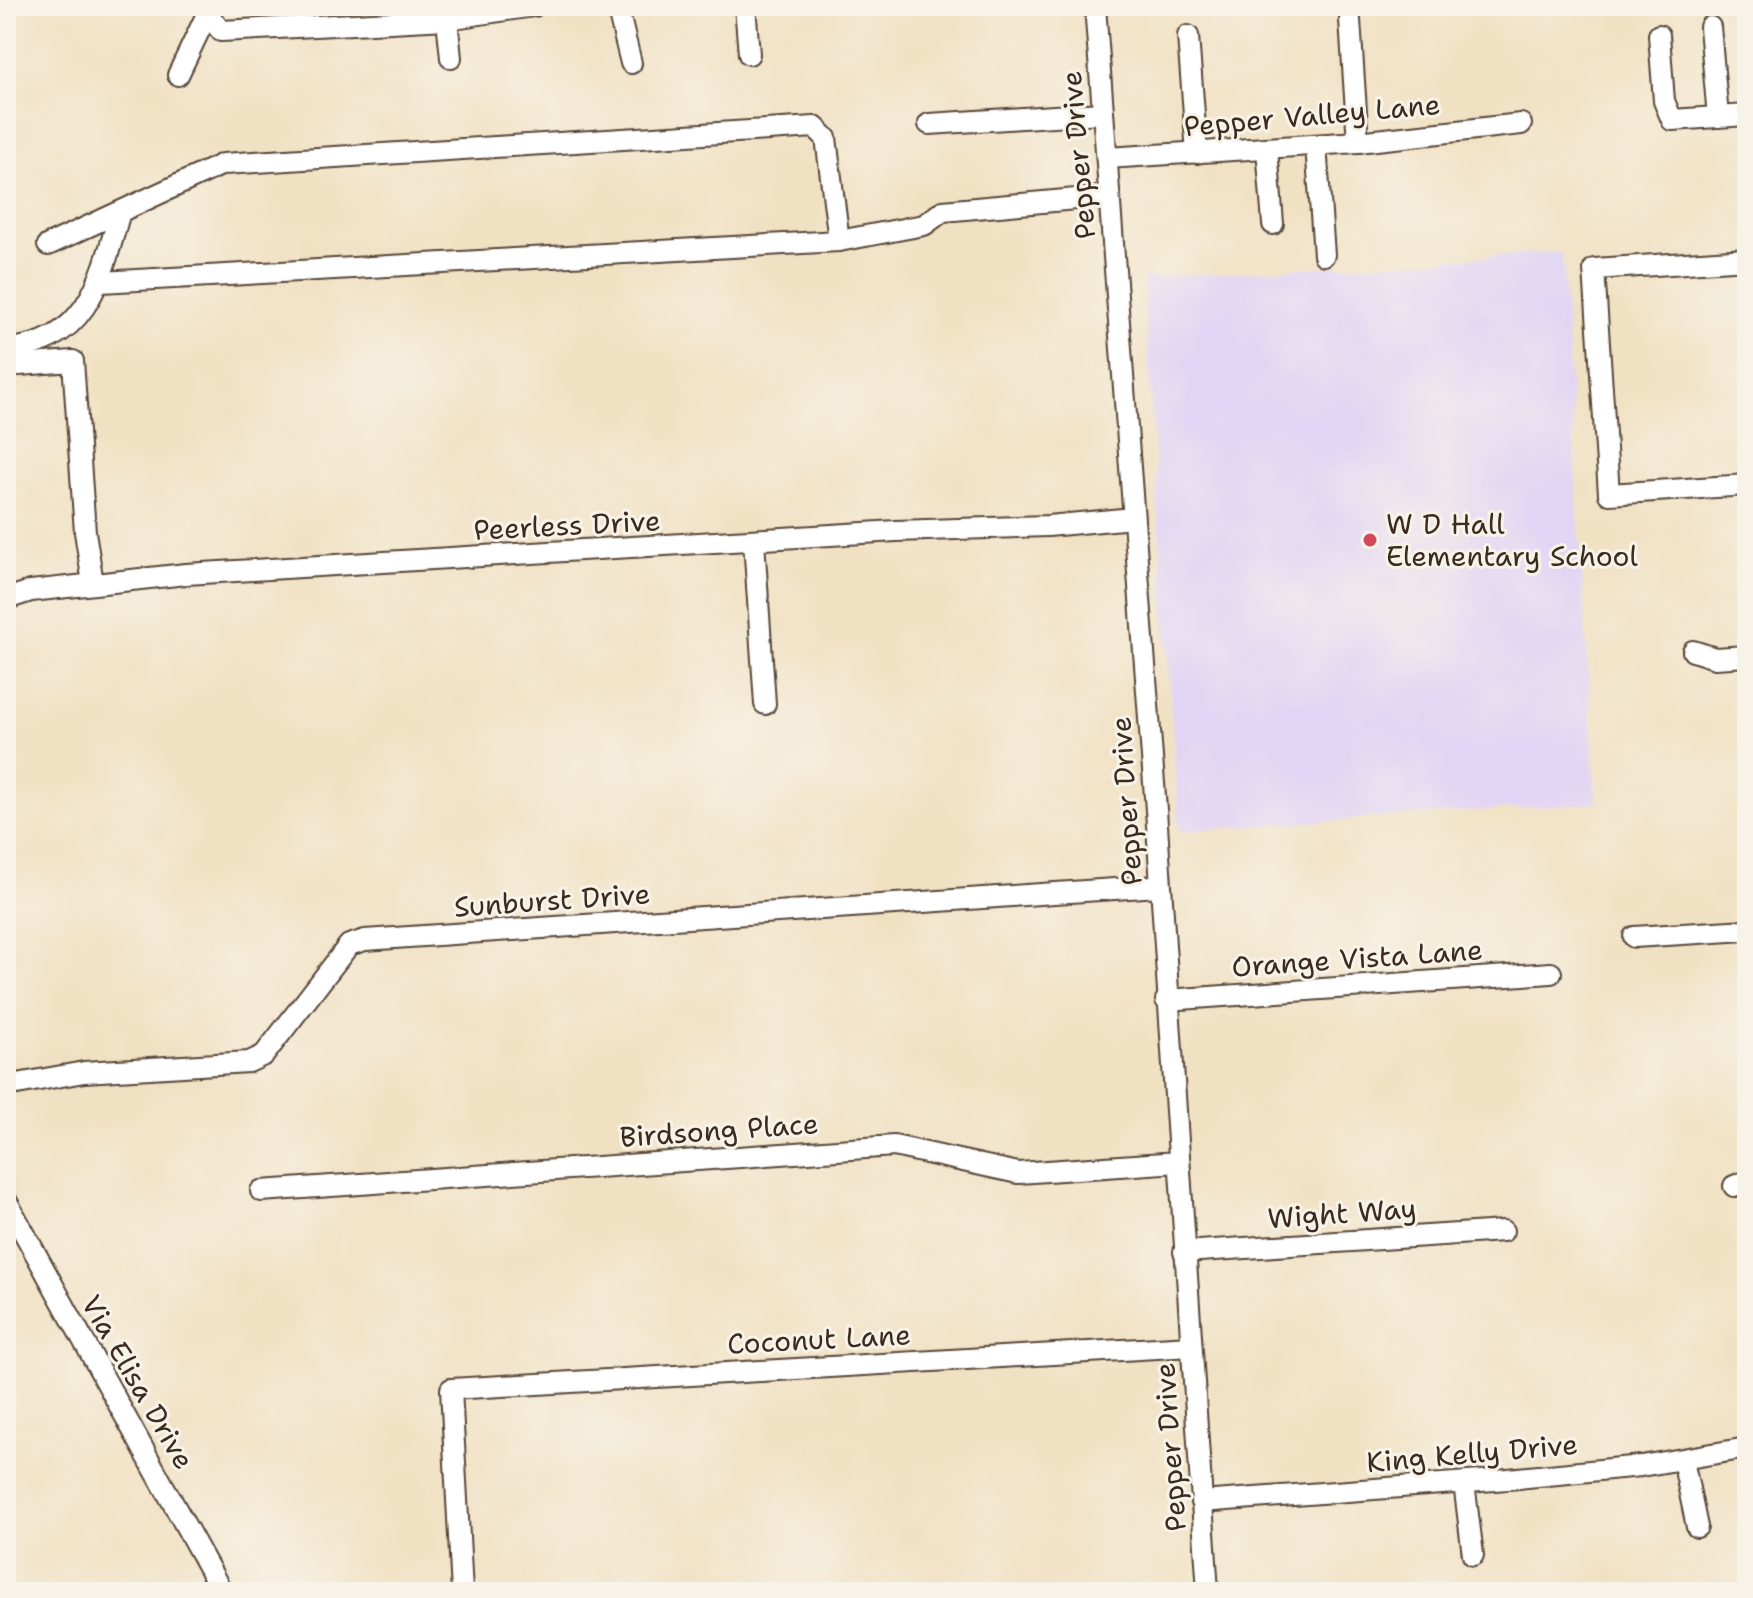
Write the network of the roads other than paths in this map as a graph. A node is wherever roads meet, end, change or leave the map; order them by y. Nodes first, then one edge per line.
1 (534, 6) edge
2 (617, 6) edge
3 (745, 6) edge
4 (1095, 6) edge
5 (210, 8) edge
6 (447, 19) junction
7 (1350, 20) dead end
8 (1710, 27) dead end
9 (1659, 35) dead end
10 (1188, 36) dead end
11 (749, 54) dead end
12 (451, 58) dead end
13 (631, 63) dead end
14 (178, 75) dead end
15 (1101, 113) junction
16 (1747, 115) edge
17 (1718, 117) junction
18 (929, 124) dead end
19 (1521, 124) dead end
20 (1358, 142) junction
21 (1316, 145) junction
22 (1267, 148) junction
23 (1197, 153) junction
24 (1107, 158) junction
25 (1109, 196) junction
26 (119, 215) junction
27 (1273, 224) dead end
28 (839, 241) junction
29 (48, 245) dead end
30 (1324, 255) dead end
31 (1747, 259) edge
32 (101, 282) junction
33 (6, 349) edge
34 (6, 366) edge
35 (1747, 485) edge
36 (1133, 518) junction
37 (754, 541) junction
38 (93, 583) junction
39 (6, 599) edge
40 (1693, 651) dead end
41 (1747, 656) edge
42 (765, 704) dead end
43 (1159, 886) junction
44 (1747, 930) edge
45 (1634, 937) dead end
46 (1551, 973) dead end
47 (1166, 1000) junction
48 (6, 1086) edge
49 (1178, 1162) junction
50 (261, 1191) dead end
51 (6, 1200) edge
52 (1503, 1231) dead end
53 (1184, 1252) junction
54 (1191, 1346) junction
55 (1747, 1448) edge
56 (1683, 1460) junction
57 (1464, 1483) junction
58 (1201, 1502) junction
59 (1697, 1527) dead end
60 (1473, 1555) dead end
61 (222, 1592) edge
62 (462, 1592) edge
63 (1208, 1592) edge

1 - 6 street
2 - 13 street
3 - 11 street
4 - 15 street, Pepper Drive
5 - 6 street
5 - 14 street
6 - 12 street
7 - 20 street
8 - 17 street
9 - 17 street
10 - 23 street
15 - 18 street
15 - 24 street, Pepper Drive
16 - 17 street
19 - 20 street, Pepper Valley Lane
20 - 21 street, Pepper Valley Lane
21 - 22 street, Pepper Valley Lane
21 - 30 street
22 - 23 street, Pepper Valley Lane
22 - 27 street
23 - 24 street, Pepper Valley Lane
24 - 25 street, Pepper Drive
25 - 28 street
25 - 36 street, Pepper Drive
26 - 28 street
26 - 29 street
26 - 32 street
28 - 32 street
31 - 35 street
32 - 33 street
34 - 38 street
36 - 37 street, Peerless Drive
36 - 43 street, Pepper Drive
37 - 38 street, Peerless Drive
37 - 42 street
38 - 39 street, Peerless Drive
40 - 41 street
43 - 47 street, Pepper Drive
43 - 48 street, Sunburst Drive
44 - 45 street
46 - 47 street, Orange Vista Lane
47 - 49 street, Pepper Drive
49 - 50 street, Birdsong Place
49 - 53 street, Pepper Drive
51 - 61 street, Via Elisa Drive
52 - 53 street, Wight Way
53 - 54 street, Pepper Drive
54 - 58 street, Pepper Drive
54 - 62 street, Coconut Lane
55 - 56 street, King Kelly Drive
56 - 57 street, King Kelly Drive
56 - 59 street
57 - 58 street, King Kelly Drive
57 - 60 street
58 - 63 street, Pepper Drive

